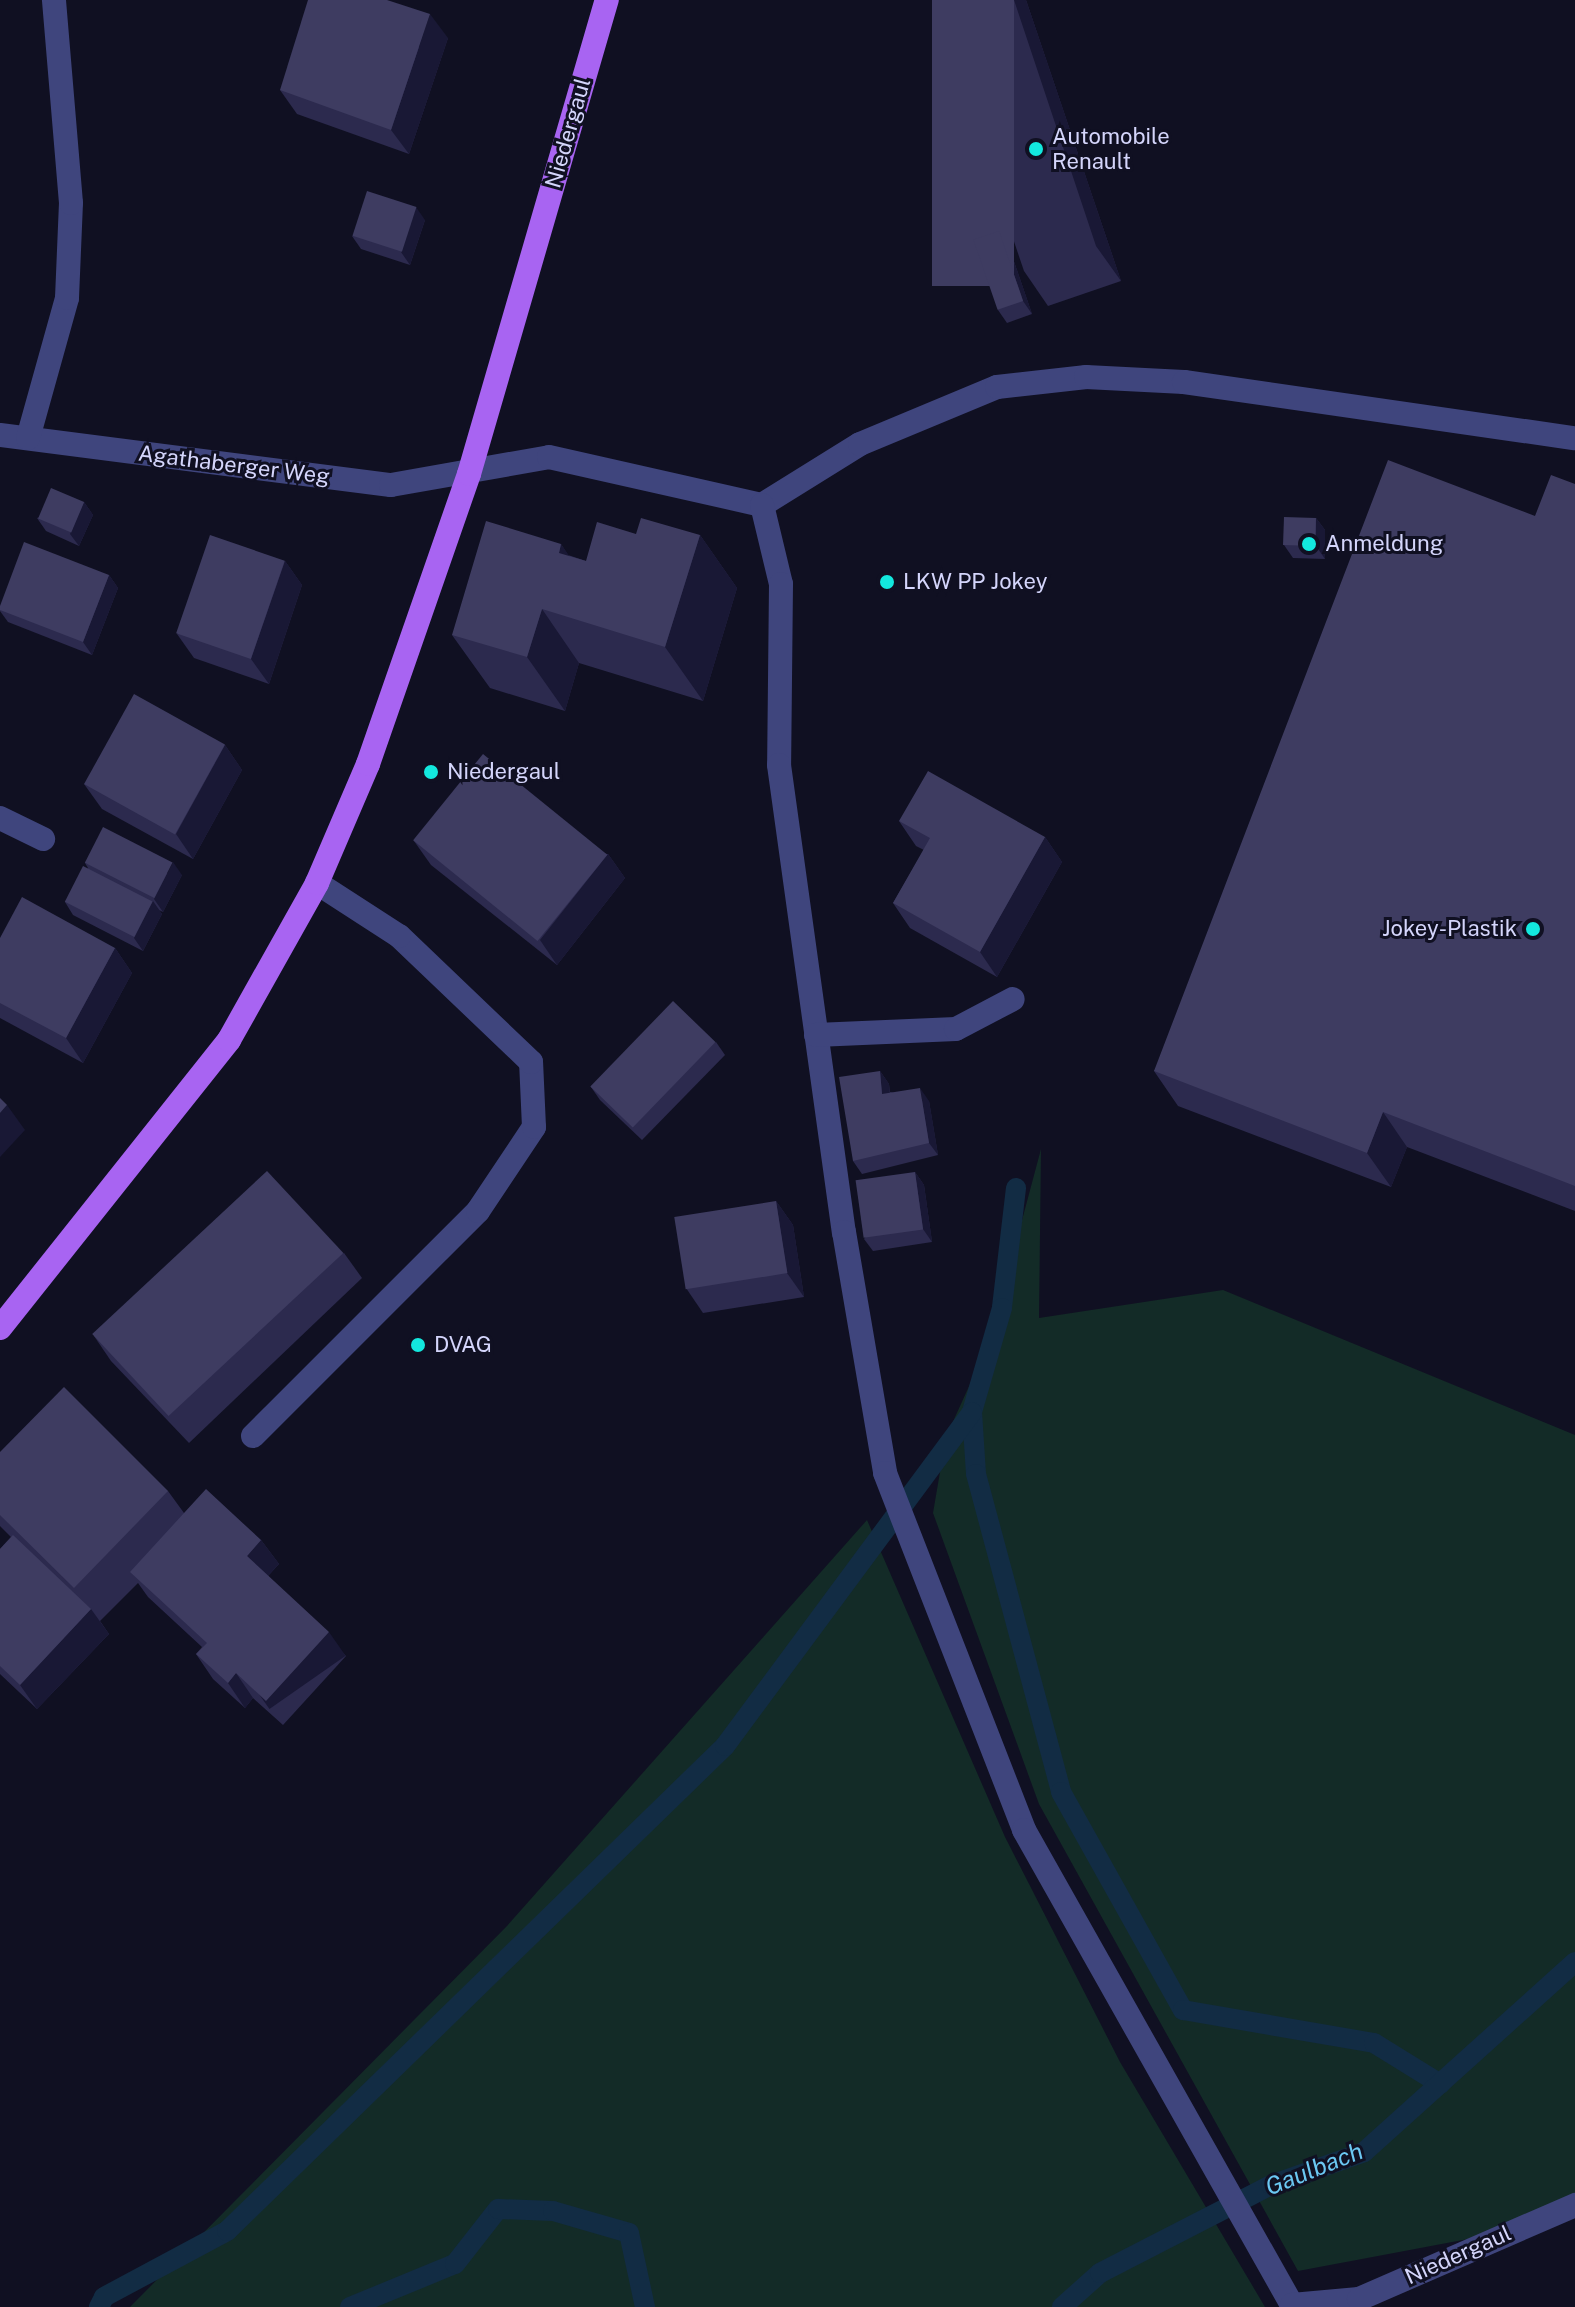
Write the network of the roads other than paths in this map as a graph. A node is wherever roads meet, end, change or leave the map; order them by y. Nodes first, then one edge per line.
1 (54, 0) edge
2 (607, 0) edge
3 (1575, 438) edge
4 (8, 440) edge
5 (469, 474) junction
6 (762, 505) junction
7 (0, 818) edge
8 (43, 839) dead end
9 (317, 883) junction
10 (1013, 999) dead end
11 (816, 1035) junction
12 (0, 1328) edge
13 (253, 1436) dead end
14 (1575, 2205) edge
15 (1292, 2305) edge

1 - 4 street
2 - 5 main road, Niedergaul
3 - 6 street
4 - 5 street, Agathaberger Weg
5 - 6 street, Agathaberger Weg
5 - 9 main road, Niedergaul
6 - 11 street
7 - 8 street
9 - 12 main road, Niedergaul
9 - 13 street
10 - 11 street
11 - 15 street
14 - 15 street, Niedergaul

